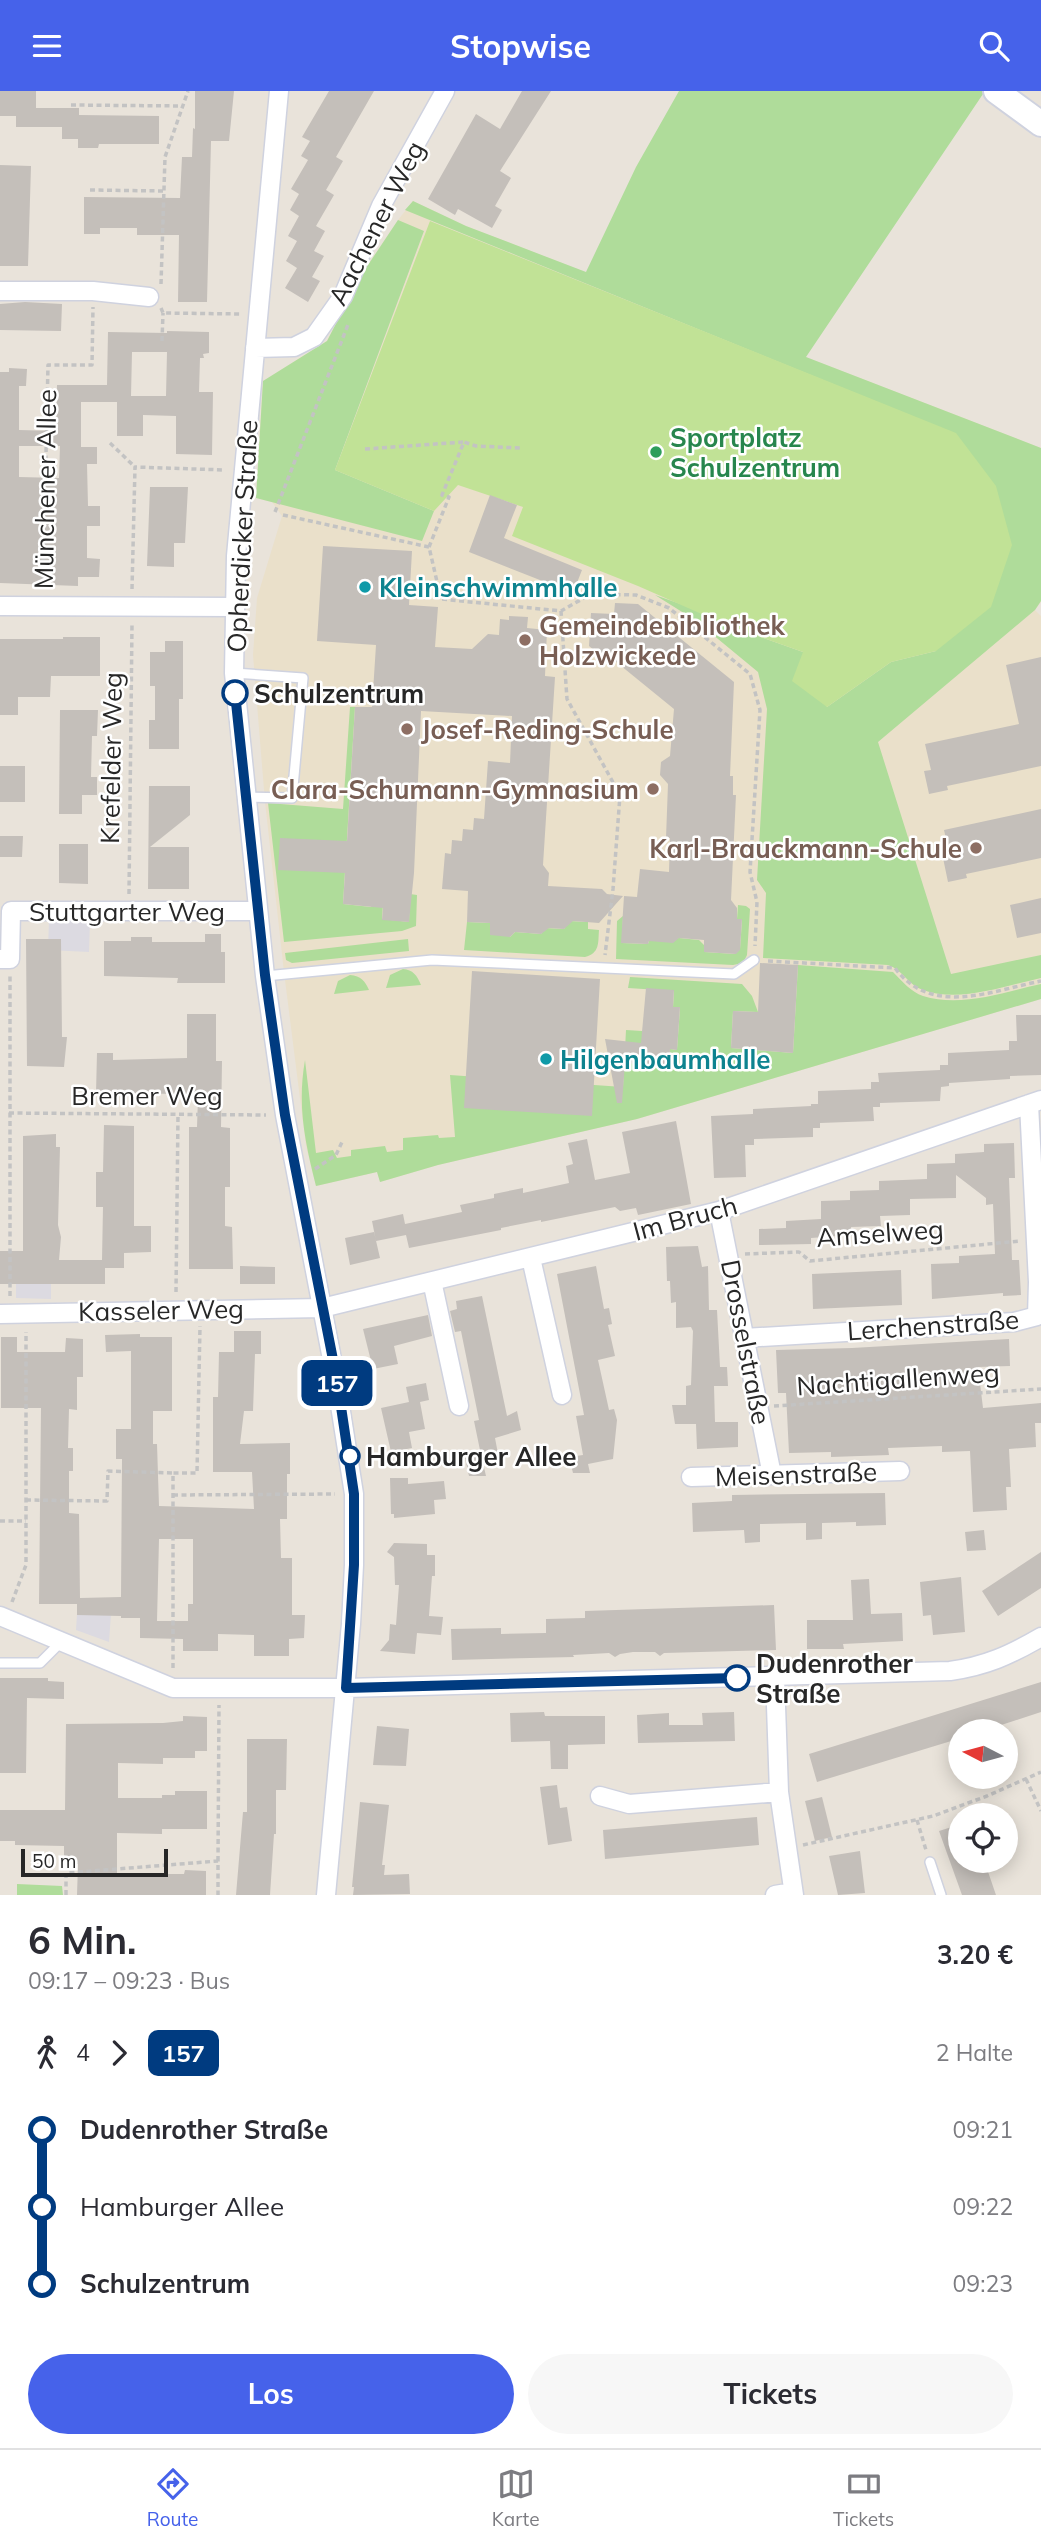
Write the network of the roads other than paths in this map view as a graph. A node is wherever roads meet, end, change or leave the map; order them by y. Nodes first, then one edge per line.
1 (279, 91) edge
2 (445, 91) edge
3 (996, 91) edge
4 (1041, 124) edge
5 (0, 291) edge
6 (155, 295) road end
7 (255, 348) junction
8 (0, 606) edge
9 (234, 607) junction
10 (234, 673) junction
11 (246, 797) junction
12 (258, 911) junction
13 (5, 959) edge
14 (754, 960) road end
15 (265, 975) junction
16 (1035, 1102) edge
17 (719, 1211) junction
18 (531, 1258) junction
19 (432, 1281) junction
20 (322, 1308) junction
21 (12, 1313) edge
22 (744, 1338) junction
23 (562, 1395) dead end
24 (459, 1406) dead end
25 (901, 1471) dead end
26 (772, 1475) junction
27 (691, 1477) dead end
28 (3, 1618) edge
29 (1041, 1637) edge
30 (61, 1642) junction
31 (0, 1663) edge
32 (775, 1677) junction
33 (346, 1688) junction
34 (779, 1792) junction
35 (600, 1796) dead end
36 (930, 1861) road end
37 (787, 1894) edge
38 (326, 1895) edge
39 (941, 1895) edge

1 - 7 street, Opherdicker Straße
2 - 7 street, Aachener Weg
3 - 4 street
5 - 6 street
7 - 9 street, Opherdicker Straße
8 - 9 street, Münchener Allee
9 - 10 street, Opherdicker Straße
10 - 11 street, Opherdicker Straße
10 - 11 lane
11 - 12 street, Opherdicker Straße
12 - 13 street, Stuttgarter Weg
12 - 15 street, Opherdicker Straße
14 - 15 lane
15 - 20 street, Opherdicker Straße
16 - 17 street, Im Bruch
16 - 22 street, Lerchenstraße
17 - 18 street, Im Bruch
17 - 22 street, Drosselstraße
18 - 19 street, Im Bruch
18 - 23 street
19 - 20 street, Im Bruch
19 - 24 street
20 - 21 street, Kasseler Weg
20 - 33 street, Opherdicker Straße
22 - 26 street, Drosselstraße
25 - 26 street, Meisenstraße
26 - 27 street, Meisenstraße
28 - 30 street
29 - 32 street
30 - 31 lane
30 - 33 street
32 - 33 street
32 - 34 street
33 - 38 street, Opherdicker Straße
34 - 35 street
34 - 37 street
36 - 39 lane

